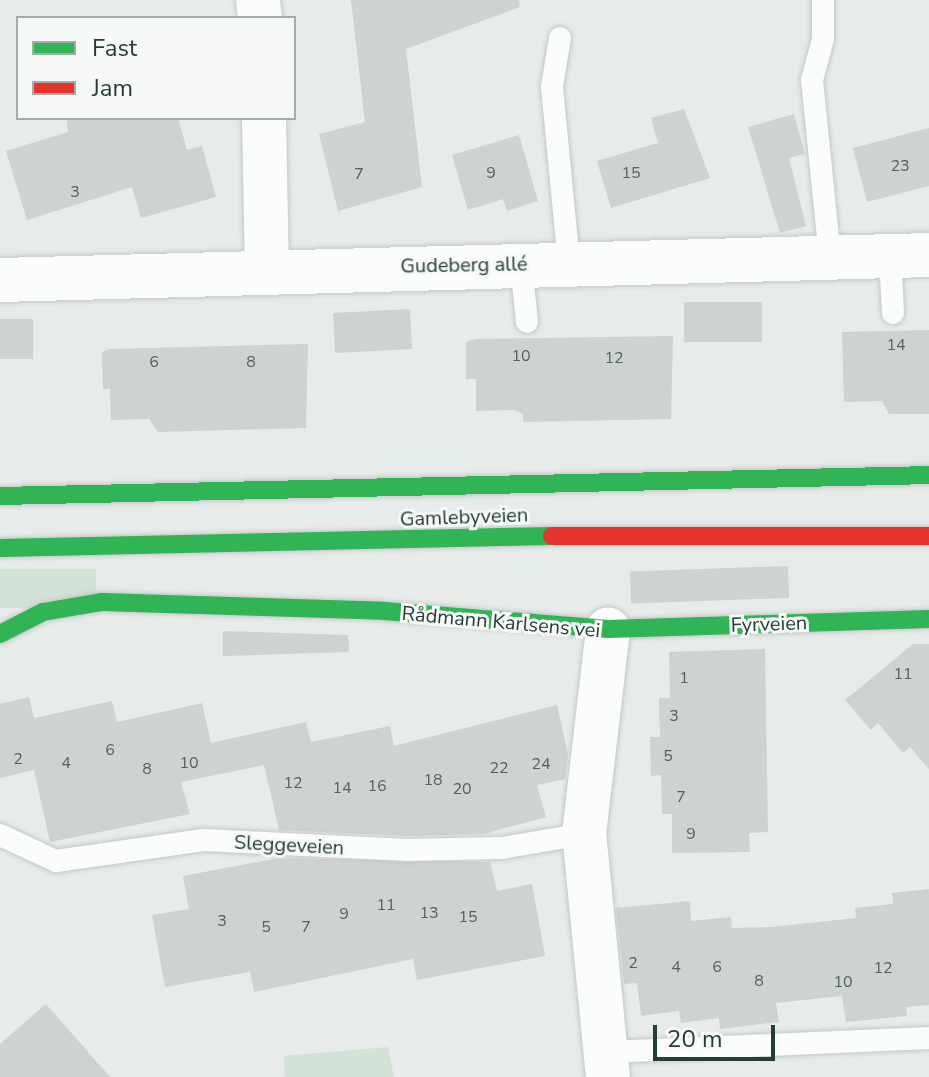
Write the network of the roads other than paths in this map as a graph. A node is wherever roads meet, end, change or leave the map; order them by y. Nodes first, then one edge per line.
1 (823, 0) edge
2 (560, 38) dead end
3 (264, 120) edge
4 (910, 256) edge
5 (830, 257) junction
6 (569, 263) junction
7 (521, 264) junction
8 (267, 269) junction
9 (0, 280) edge
10 (893, 313) dead end
11 (527, 322) dead end
12 (929, 475) edge
13 (0, 496) edge
14 (929, 536) edge
15 (0, 548) edge
16 (929, 619) edge
17 (608, 629) junction
18 (0, 634) edge
19 (584, 834) junction
20 (0, 835) edge
21 (929, 1038) edge
22 (608, 1064) edge

1 - 5 lane
2 - 6 lane
3 - 8 street
4 - 5 street, Gudeberg allé
4 - 10 lane
5 - 6 street, Gudeberg allé
6 - 7 street, Gudeberg allé
7 - 8 street, Gudeberg allé
7 - 11 lane
8 - 9 street, Gudeberg allé
12 - 13 street, Gamlebyveien
14 - 15 street, Gamlebyveien
16 - 17 street, Fyrveien
17 - 18 street, Rådmann Karlsens vei
17 - 19 street, Rådmann Karlsens vei
19 - 20 lane, Sleggeveien
19 - 22 street, Rådmann Karlsens vei
21 - 22 lane

